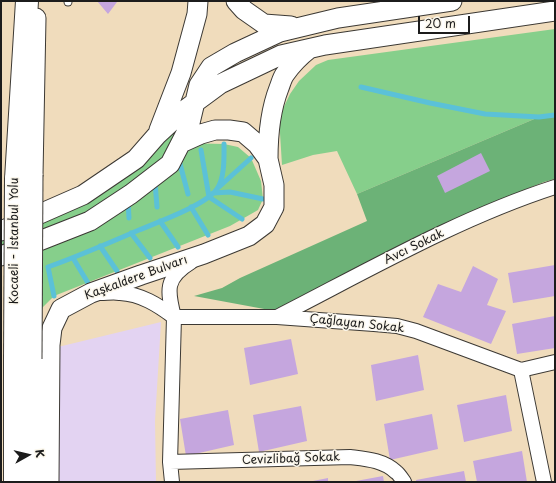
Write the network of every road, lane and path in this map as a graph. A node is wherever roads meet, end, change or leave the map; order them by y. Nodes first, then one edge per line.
1 (14, 1) edge
2 (27, 1) edge
3 (36, 1) edge
4 (198, 1) edge
5 (236, 1) edge
6 (452, 1) edge
7 (555, 11) edge
8 (304, 26) junction
9 (309, 48) junction
10 (195, 102) junction
11 (157, 135) junction
12 (181, 143) junction
13 (268, 159) junction
14 (24, 177) junction
15 (555, 187) edge
16 (1, 231) edge
17 (204, 254) junction
18 (1, 256) edge
19 (91, 293) junction
20 (174, 317) junction
21 (277, 318) junction
22 (23, 360) junction
23 (555, 362) edge
24 (521, 370) junction
25 (170, 462) junction
26 (15, 482) edge
27 (32, 482) edge
28 (49, 482) edge
29 (172, 482) edge
30 (404, 482) edge
31 (544, 482) edge

1 - 14 highway, Kocaeli - İstanbul Yolu
2 - 14 highway
3 - 14 main road
4 - 11 main road
5 - 8 main road
6 - 8 main road
7 - 9 main road
8 - 10 main road
9 - 10 main road
9 - 13 main road, Kaşkaldere Bulvarı
10 - 11 main road
10 - 12 main road
11 - 16 main road
12 - 13 main road, Kaşkaldere Bulvarı
12 - 18 main road
13 - 17 main road, Kaşkaldere Bulvarı
14 - 22 highway, Kocaeli - İstanbul Yolu, bridge
15 - 21 street, Avcı Sokak
17 - 19 main road, Kaşkaldere Bulvarı
17 - 20 street
19 - 20 street
19 - 28 main road, Kaşkaldere Bulvarı
20 - 21 street, Çağlayan Sokak
20 - 25 street
21 - 24 street, Çağlayan Sokak
22 - 26 highway, Kocaeli - İstanbul Yolu
22 - 27 main road
23 - 24 street
24 - 31 street
25 - 29 street
25 - 30 street, Cevizlibağ Sokak

